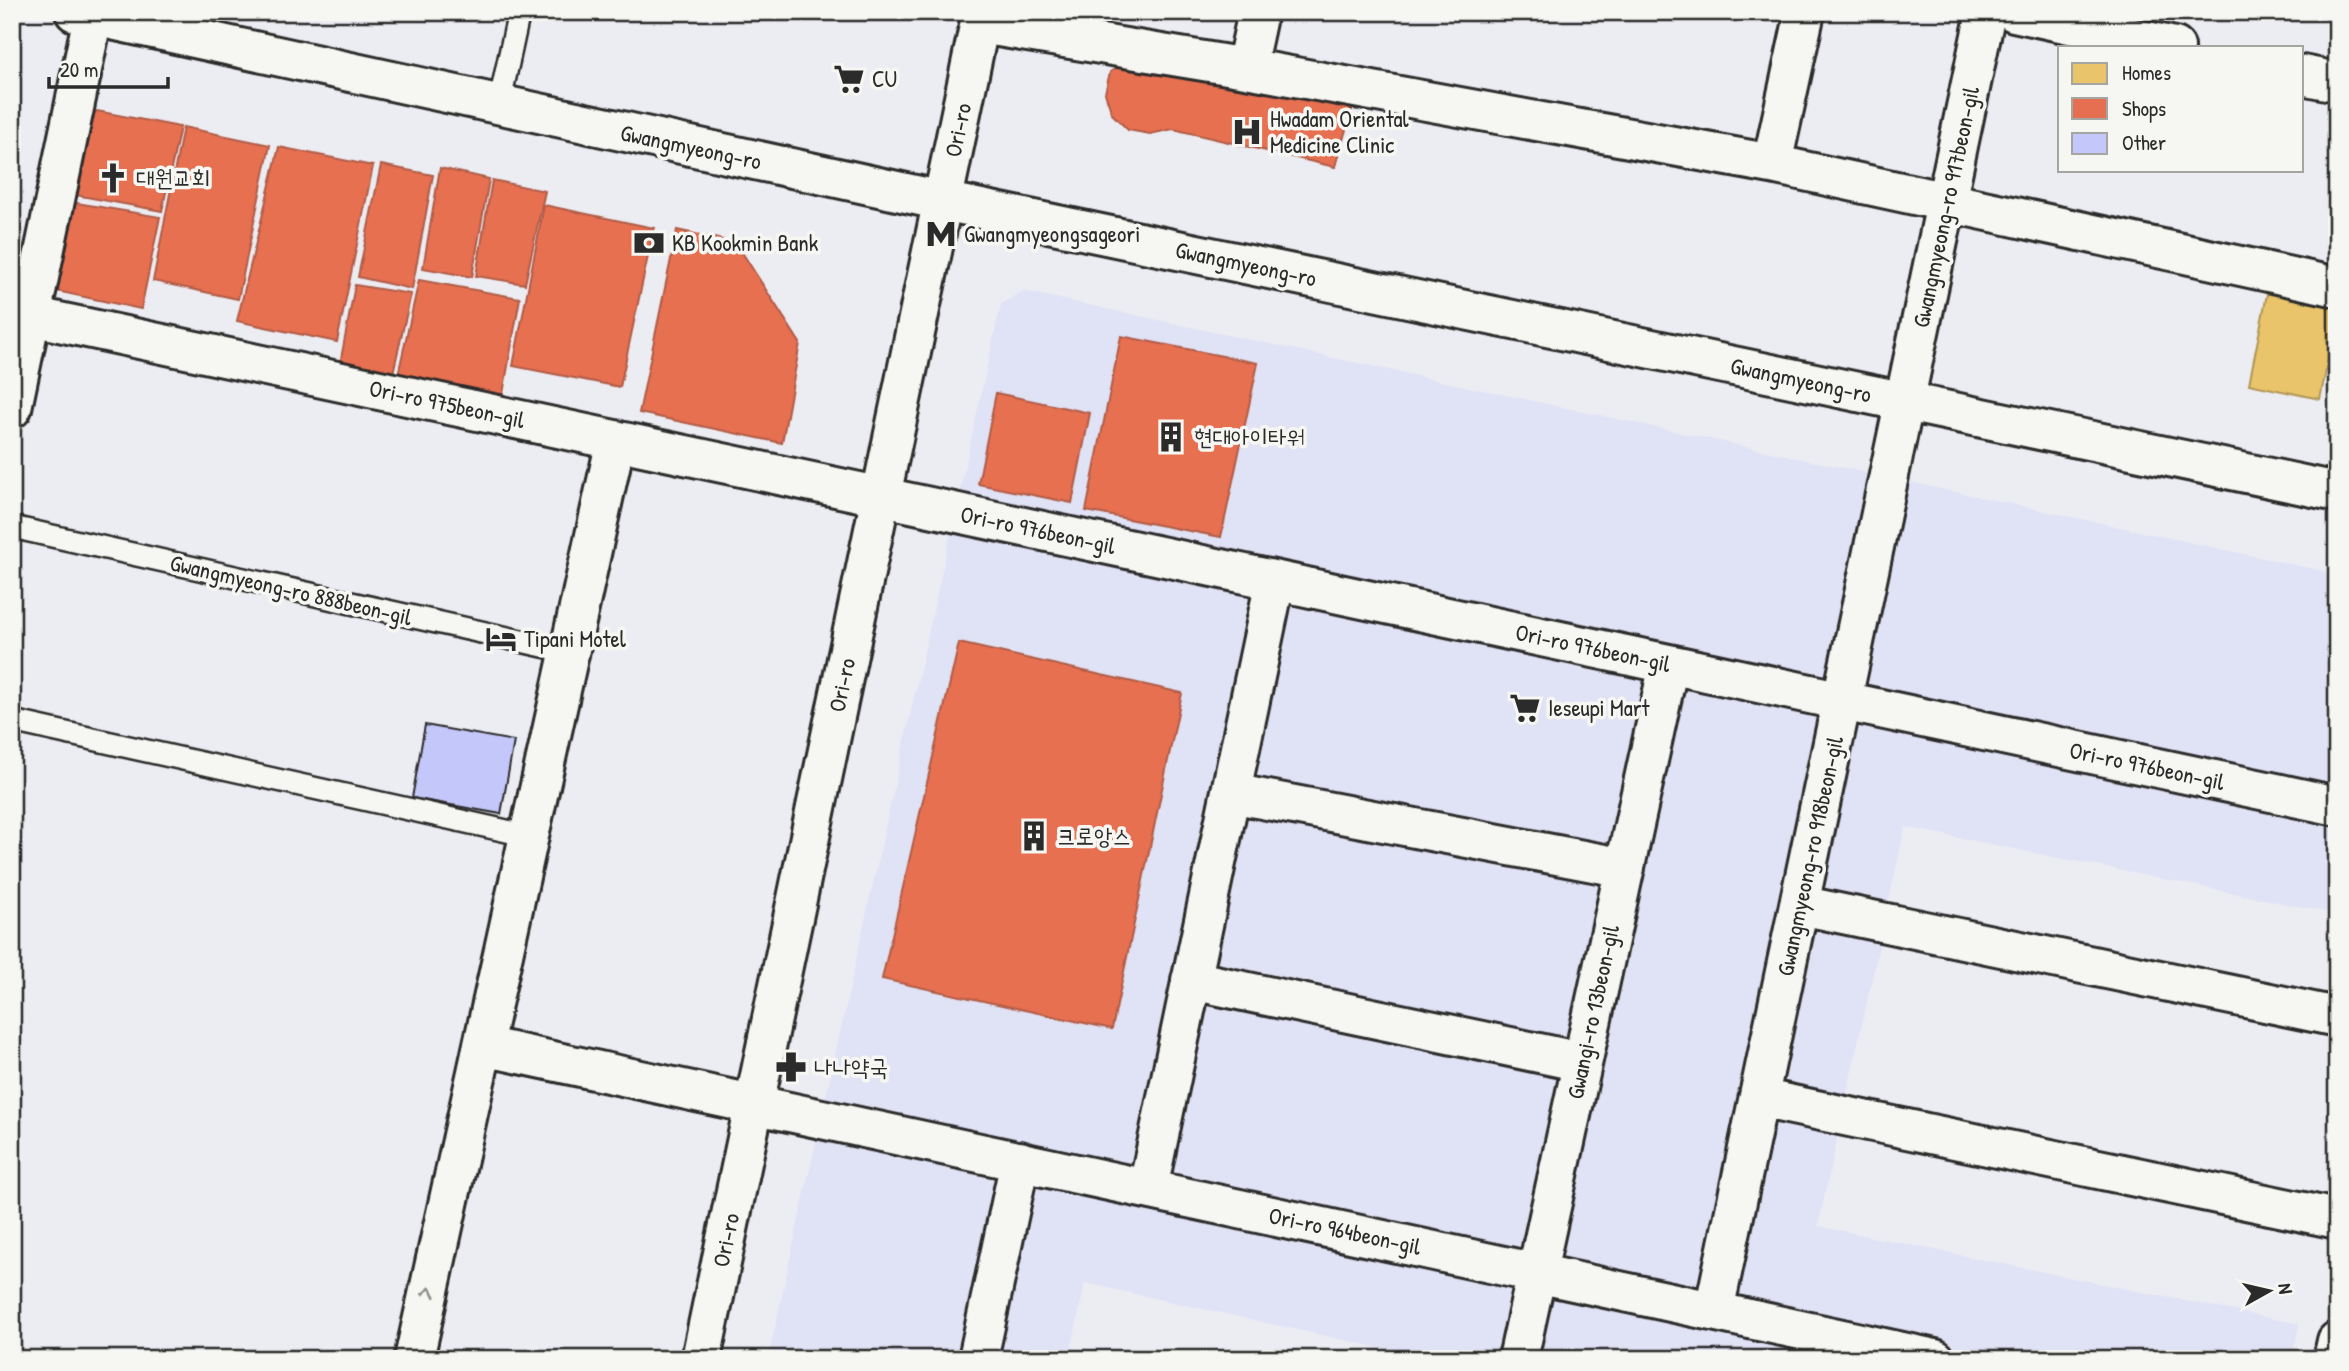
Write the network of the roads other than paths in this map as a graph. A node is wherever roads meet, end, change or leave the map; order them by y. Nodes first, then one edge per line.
1 (519, 12) edge
2 (1258, 12) edge
3 (1805, 12) edge
4 (1986, 12) edge
5 (2014, 12) edge
6 (88, 14) edge
7 (981, 18) edge
8 (2170, 46) edge
9 (1245, 68) junction
10 (2304, 75) edge
11 (2337, 82) edge
12 (499, 105) junction
13 (1772, 164) junction
14 (1947, 200) junction
15 (943, 201) junction
16 (2337, 287) edge
17 (22, 314) edge
18 (1906, 401) junction
19 (12, 408) edge
20 (616, 440) junction
21 (2337, 492) edge
22 (881, 497) junction
23 (12, 527) edge
24 (1275, 581) junction
25 (570, 652) junction
26 (1669, 664) junction
27 (1842, 701) junction
28 (12, 721) edge
29 (1231, 793) junction
30 (2320, 803) edge
31 (529, 836) junction
32 (1625, 868) junction
33 (1800, 905) junction
34 (1191, 980) junction
35 (2337, 1017) edge
36 (483, 1046) junction
37 (1582, 1062) junction
38 (1759, 1098) junction
39 (754, 1103) junction
40 (1020, 1161) junction
41 (1148, 1188) junction
42 (2337, 1219) edge
43 (1537, 1272) junction
44 (1714, 1311) junction
45 (2337, 1341) edge
46 (414, 1359) edge
47 (701, 1359) edge
48 (978, 1359) edge
49 (1518, 1359) edge
50 (1935, 1359) edge
51 (2333, 1359) edge

1 - 12 lane
2 - 9 street
3 - 13 street
4 - 14 street, Gwangmyeong-ro 917beon-gil
5 - 8 street
6 - 12 street, Gwangmyeong-ro
6 - 17 street
7 - 9 street
7 - 15 street, Ori-ro
9 - 13 street
10 - 11 street
12 - 15 street, Gwangmyeong-ro
13 - 14 street
14 - 16 street
14 - 18 street, Gwangmyeong-ro 917beon-gil
15 - 18 street, Gwangmyeong-ro
15 - 22 street, Ori-ro
17 - 19 street
17 - 20 street, Ori-ro 975beon-gil
18 - 21 street, Gwangmyeong-ro
18 - 27 street, Gwangmyeong-ro 918beon-gil
20 - 22 street, Ori-ro 975beon-gil
20 - 25 street
22 - 24 street, Ori-ro 976beon-gil
22 - 39 street, Ori-ro
23 - 25 lane, Gwangmyeong-ro 888beon-gil
24 - 26 street, Ori-ro 976beon-gil
24 - 29 street
25 - 31 street
26 - 27 street, Ori-ro 976beon-gil
26 - 32 street, Gwangi-ro 13beon-gil
27 - 30 street, Ori-ro 976beon-gil
27 - 33 street, Gwangmyeong-ro 918beon-gil
28 - 31 lane
29 - 32 street
29 - 34 street
31 - 36 street
32 - 37 street, Gwangi-ro 13beon-gil
33 - 35 street
33 - 38 street, Gwangmyeong-ro 918beon-gil
34 - 37 street
34 - 41 street
36 - 39 street, Ori-ro 964beon-gil
46 -> 36 street
37 - 43 street, Gwangi-ro 13beon-gil
38 - 42 street
38 - 44 street, Gwangmyeong-ro 918beon-gil
39 - 40 street, Ori-ro 964beon-gil
39 - 47 street, Ori-ro
40 - 41 street, Ori-ro 964beon-gil
40 - 48 street
41 - 43 street, Ori-ro 964beon-gil
43 - 44 street, Ori-ro 964beon-gil
43 - 49 street, Gwangi-ro 13beon-gil
44 - 50 street, Ori-ro 964beon-gil
45 - 51 street

